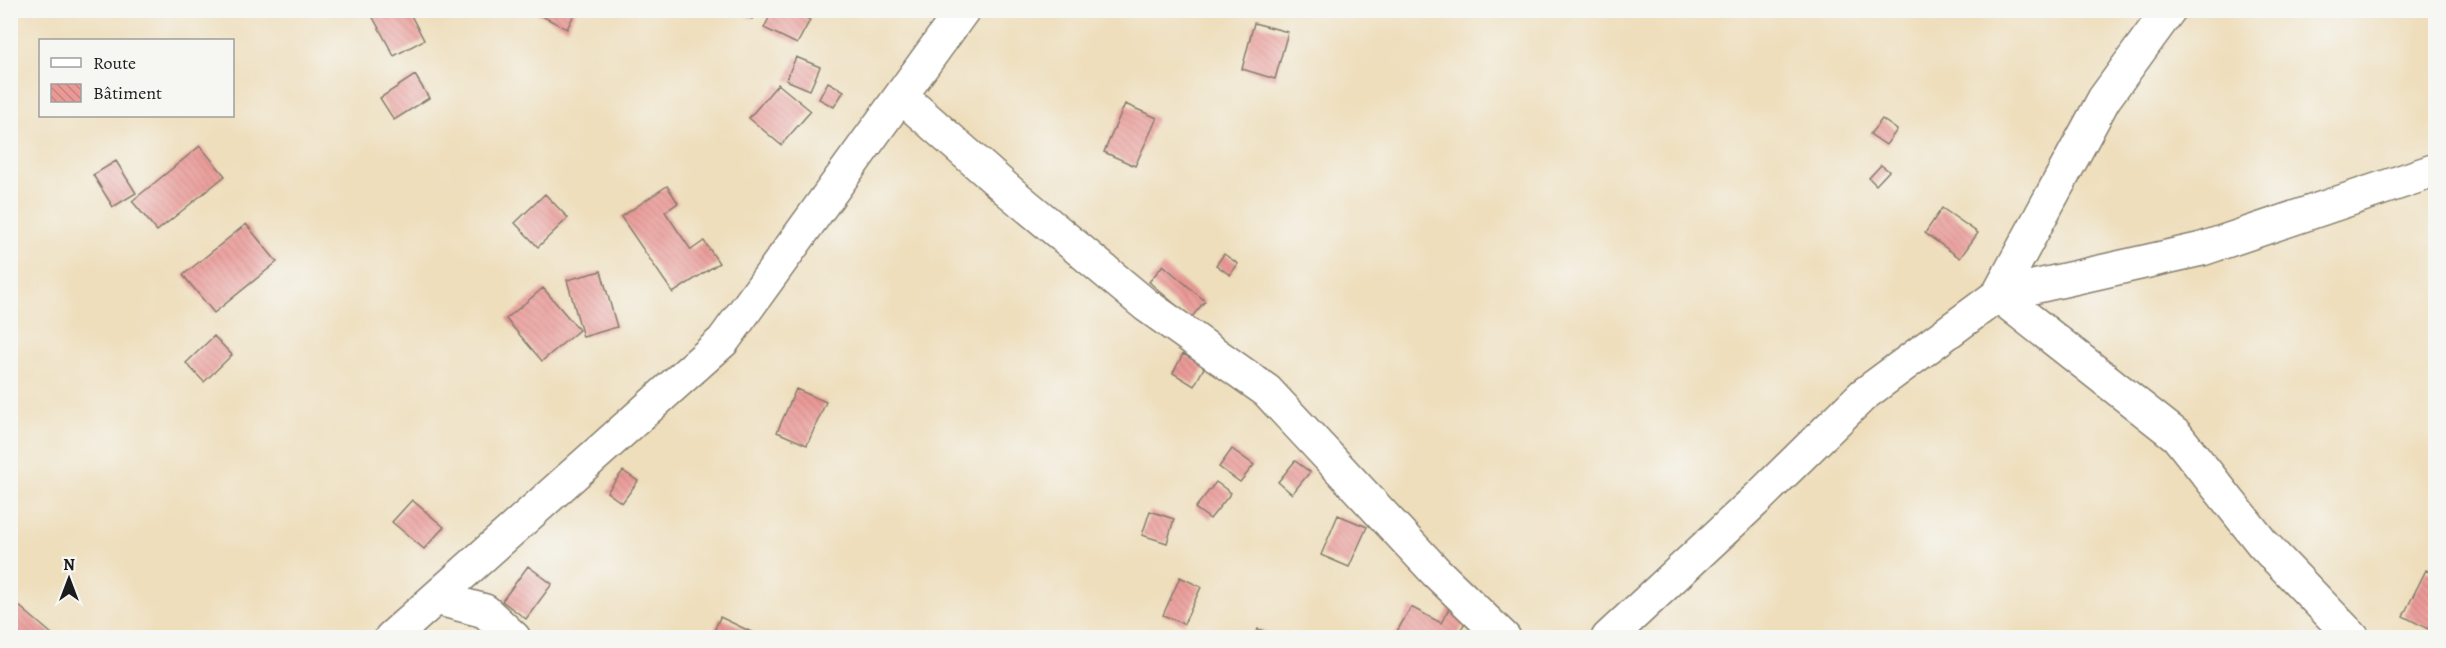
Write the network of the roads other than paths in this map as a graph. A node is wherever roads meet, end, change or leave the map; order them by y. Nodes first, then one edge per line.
1 (963, 10) edge
2 (2169, 10) edge
3 (902, 97) junction
4 (2436, 170) edge
5 (1998, 295) junction
6 (436, 598) junction
7 (391, 638) edge
8 (514, 638) edge
9 (1504, 638) edge
10 (1608, 638) edge
11 (2353, 638) edge

1 - 3 street
2 - 5 street
3 - 6 street
3 - 9 street
4 - 5 street
5 - 10 street
5 - 11 street
6 - 7 street
6 - 8 street

